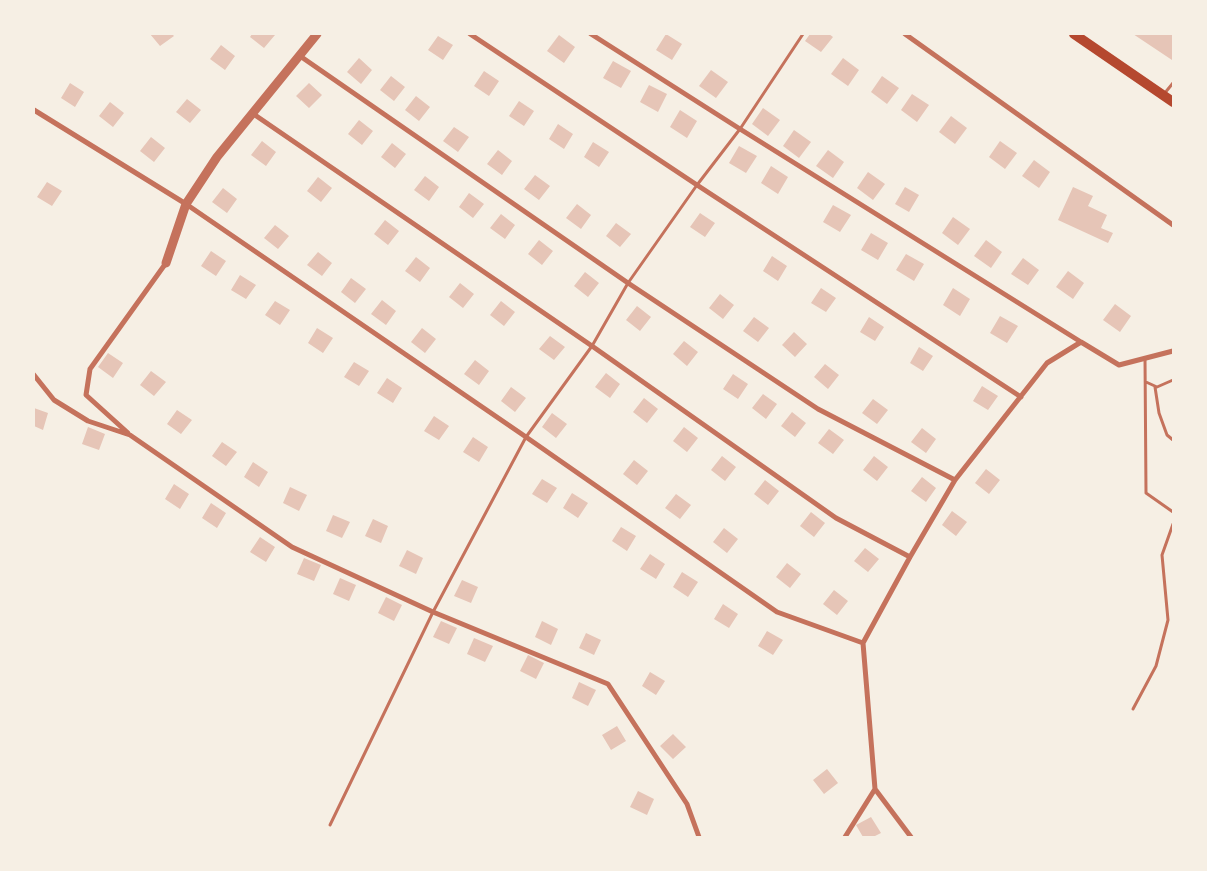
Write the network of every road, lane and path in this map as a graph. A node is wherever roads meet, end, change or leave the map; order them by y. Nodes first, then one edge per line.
1 (317, 34) edge
2 (470, 34) edge
3 (592, 34) edge
4 (803, 34) edge
5 (905, 34) edge
6 (1074, 34) edge
7 (300, 56) junction
8 (1173, 84) edge
9 (1164, 95) junction
10 (1173, 102) edge
11 (34, 110) edge
12 (252, 113) junction
13 (740, 129) junction
14 (697, 185) junction
15 (186, 204) junction
16 (1173, 225) edge
17 (166, 263) joint
18 (628, 283) junction
19 (1081, 342) junction
20 (592, 346) junction
21 (1173, 351) edge
22 (1145, 358) junction
23 (34, 375) edge
24 (1173, 380) edge
25 (1146, 381) junction
26 (1155, 386) junction
27 (1021, 397) junction
28 (130, 435) junction
29 (526, 438) junction
30 (1173, 440) edge
31 (956, 480) junction
32 (1173, 512) edge
33 (1173, 524) edge
34 (1172, 533) edge
35 (910, 557) junction
36 (433, 612) junction
37 (863, 643) junction
38 (1133, 709) dead end
39 (875, 789) junction
40 (330, 825) dead end
41 (699, 837) edge
42 (845, 837) edge
43 (911, 837) edge

1 - 7 street
2 - 14 street
3 - 13 street
4 - 13 lane
5 - 16 street
6 - 9 main road
7 - 12 street
7 - 18 street
8 - 9 lane
9 - 10 main road
11 - 15 street
12 - 15 street
12 - 20 street
13 - 14 lane
13 - 19 street
14 - 18 lane
14 - 27 street
15 - 17 street
15 - 29 street
17 - 28 street
18 - 20 lane
18 - 31 street
19 - 22 street
19 - 27 street
20 - 29 lane
20 - 35 street
21 - 22 street
22 - 25 lane
23 - 28 street
24 - 26 lane
25 - 26 lane
25 - 32 lane
26 - 30 lane
27 - 31 street
28 - 36 street
29 - 36 lane
29 - 37 street
31 - 35 street
33 - 34 lane
34 - 38 lane
35 - 37 street
36 - 40 lane
36 - 41 street
37 - 39 street
39 - 42 street
39 - 43 street

